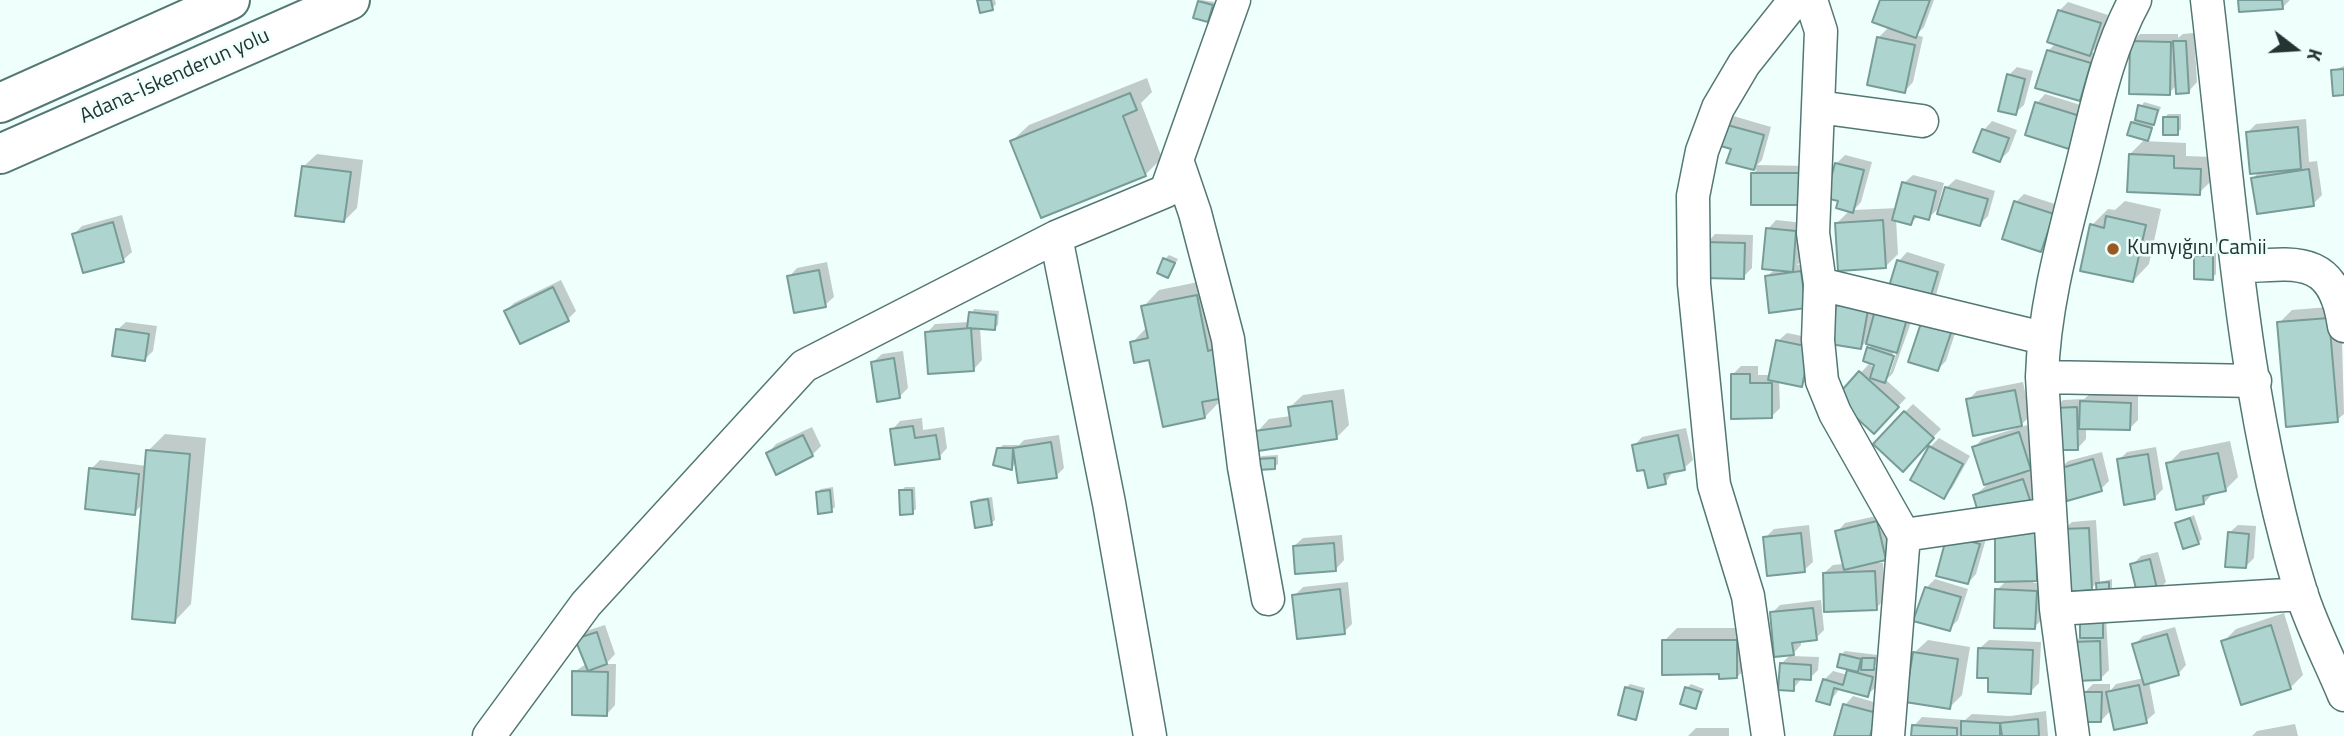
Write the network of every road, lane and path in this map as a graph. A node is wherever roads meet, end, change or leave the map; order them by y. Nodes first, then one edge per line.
1 (230, 0) edge
2 (349, 0) edge
3 (1234, 0) edge
4 (1795, 0) edge
5 (1811, 0) edge
6 (2135, 0) edge
7 (2207, 0) edge
8 (0, 103) edge
9 (1818, 107) junction
10 (1922, 121) dead end
11 (0, 154) edge
12 (1178, 163) junction
13 (1056, 237) junction
14 (2238, 267) junction
15 (1820, 284) junction
16 (2344, 326) edge
17 (2043, 338) junction
18 (2042, 377) junction
19 (2255, 381) junction
20 (2050, 514) junction
21 (1904, 535) junction
22 (2302, 594) junction
23 (1268, 599) dead end
24 (2056, 609) junction
25 (2342, 687) edge
26 (489, 736) edge
27 (1150, 736) edge
28 (1768, 736) edge
29 (1888, 736) edge
30 (2073, 736) edge

1 - 8 highway
2 - 11 highway, Adana-İskenderun yolu
3 - 12 street
4 - 28 street
5 - 9 street
6 - 17 street
7 - 14 street
9 - 10 street
9 - 15 street
12 - 13 street
12 - 23 street
13 - 26 street
13 - 27 street
14 - 16 street
14 - 19 street
15 - 17 street
15 - 21 street
17 - 18 street
18 - 19 street
18 - 20 street
19 - 22 street
20 - 21 street
20 - 24 street
21 - 29 street
22 - 24 street
22 - 25 street
24 - 30 street

